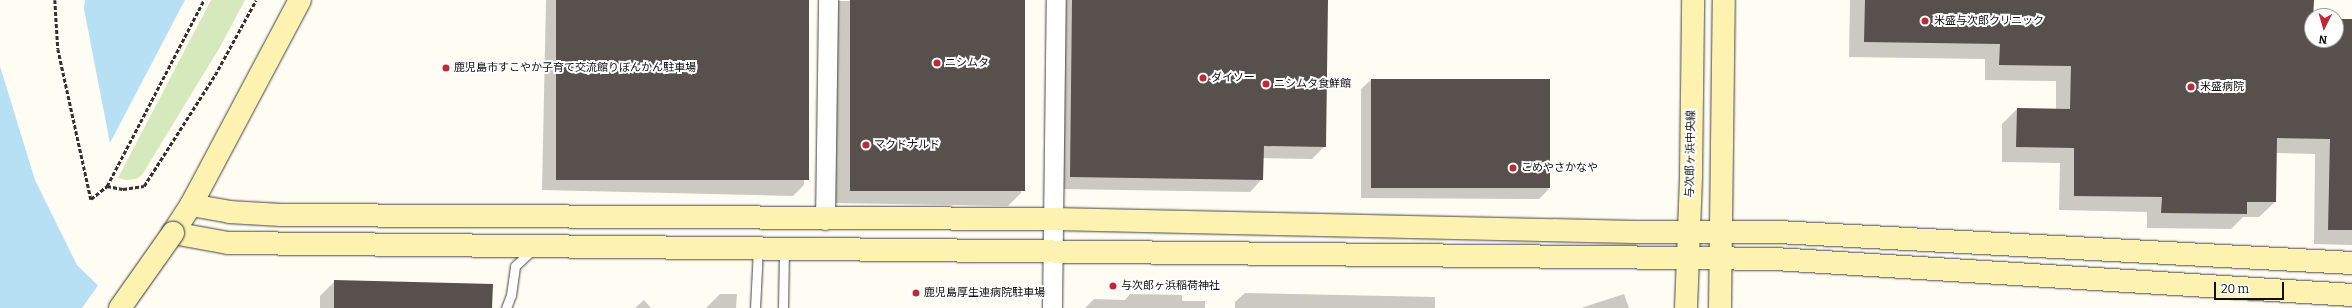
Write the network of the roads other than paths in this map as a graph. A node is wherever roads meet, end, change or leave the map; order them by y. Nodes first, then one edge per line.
1 (300, 0) edge
2 (828, 0) edge
3 (1056, 0) edge
4 (1693, 0) edge
5 (1724, 0) edge
6 (191, 205) junction
7 (538, 218) junction
8 (1054, 219) junction
9 (825, 220) junction
10 (1340, 224) junction
11 (1689, 232) junction
12 (1721, 232) junction
13 (173, 233) junction
14 (536, 246) junction
15 (758, 249) junction
16 (784, 249) junction
17 (824, 250) junction
18 (1054, 251) junction
19 (2136, 252) junction
20 (1339, 255) junction
21 (1687, 257) junction
22 (1721, 258) junction
23 (2352, 263) edge
24 (2133, 281) junction
25 (2352, 295) edge
26 (120, 308) edge
27 (506, 308) edge
28 (755, 308) edge
29 (783, 308) edge
30 (1052, 308) edge
31 (1686, 308) edge
32 (1720, 308) edge

1 - 6 street
2 - 9 street
3 - 8 street
4 - 11 street, 与次郎ヶ浜中央線
5 - 12 street
6 - 7 street
6 - 13 street
7 - 9 street
7 - 14 street
8 - 9 street
8 - 10 street
8 - 18 street
9 - 17 street
10 - 11 street
10 - 20 street
11 - 12 street
11 - 21 street, 与次郎ヶ浜中央線
12 - 19 street
12 - 22 street
13 - 14 street
13 - 26 street, bridge
14 - 15 street
14 - 27 lane
15 - 16 street
15 - 28 lane
16 - 17 street
16 - 29 lane
17 - 18 street
18 - 20 street
18 - 30 street
19 - 23 street
19 - 24 street
20 - 21 street
21 - 22 street
21 - 31 street, 与次郎ヶ浜中央線
22 - 24 street
22 - 32 street
24 - 25 street

